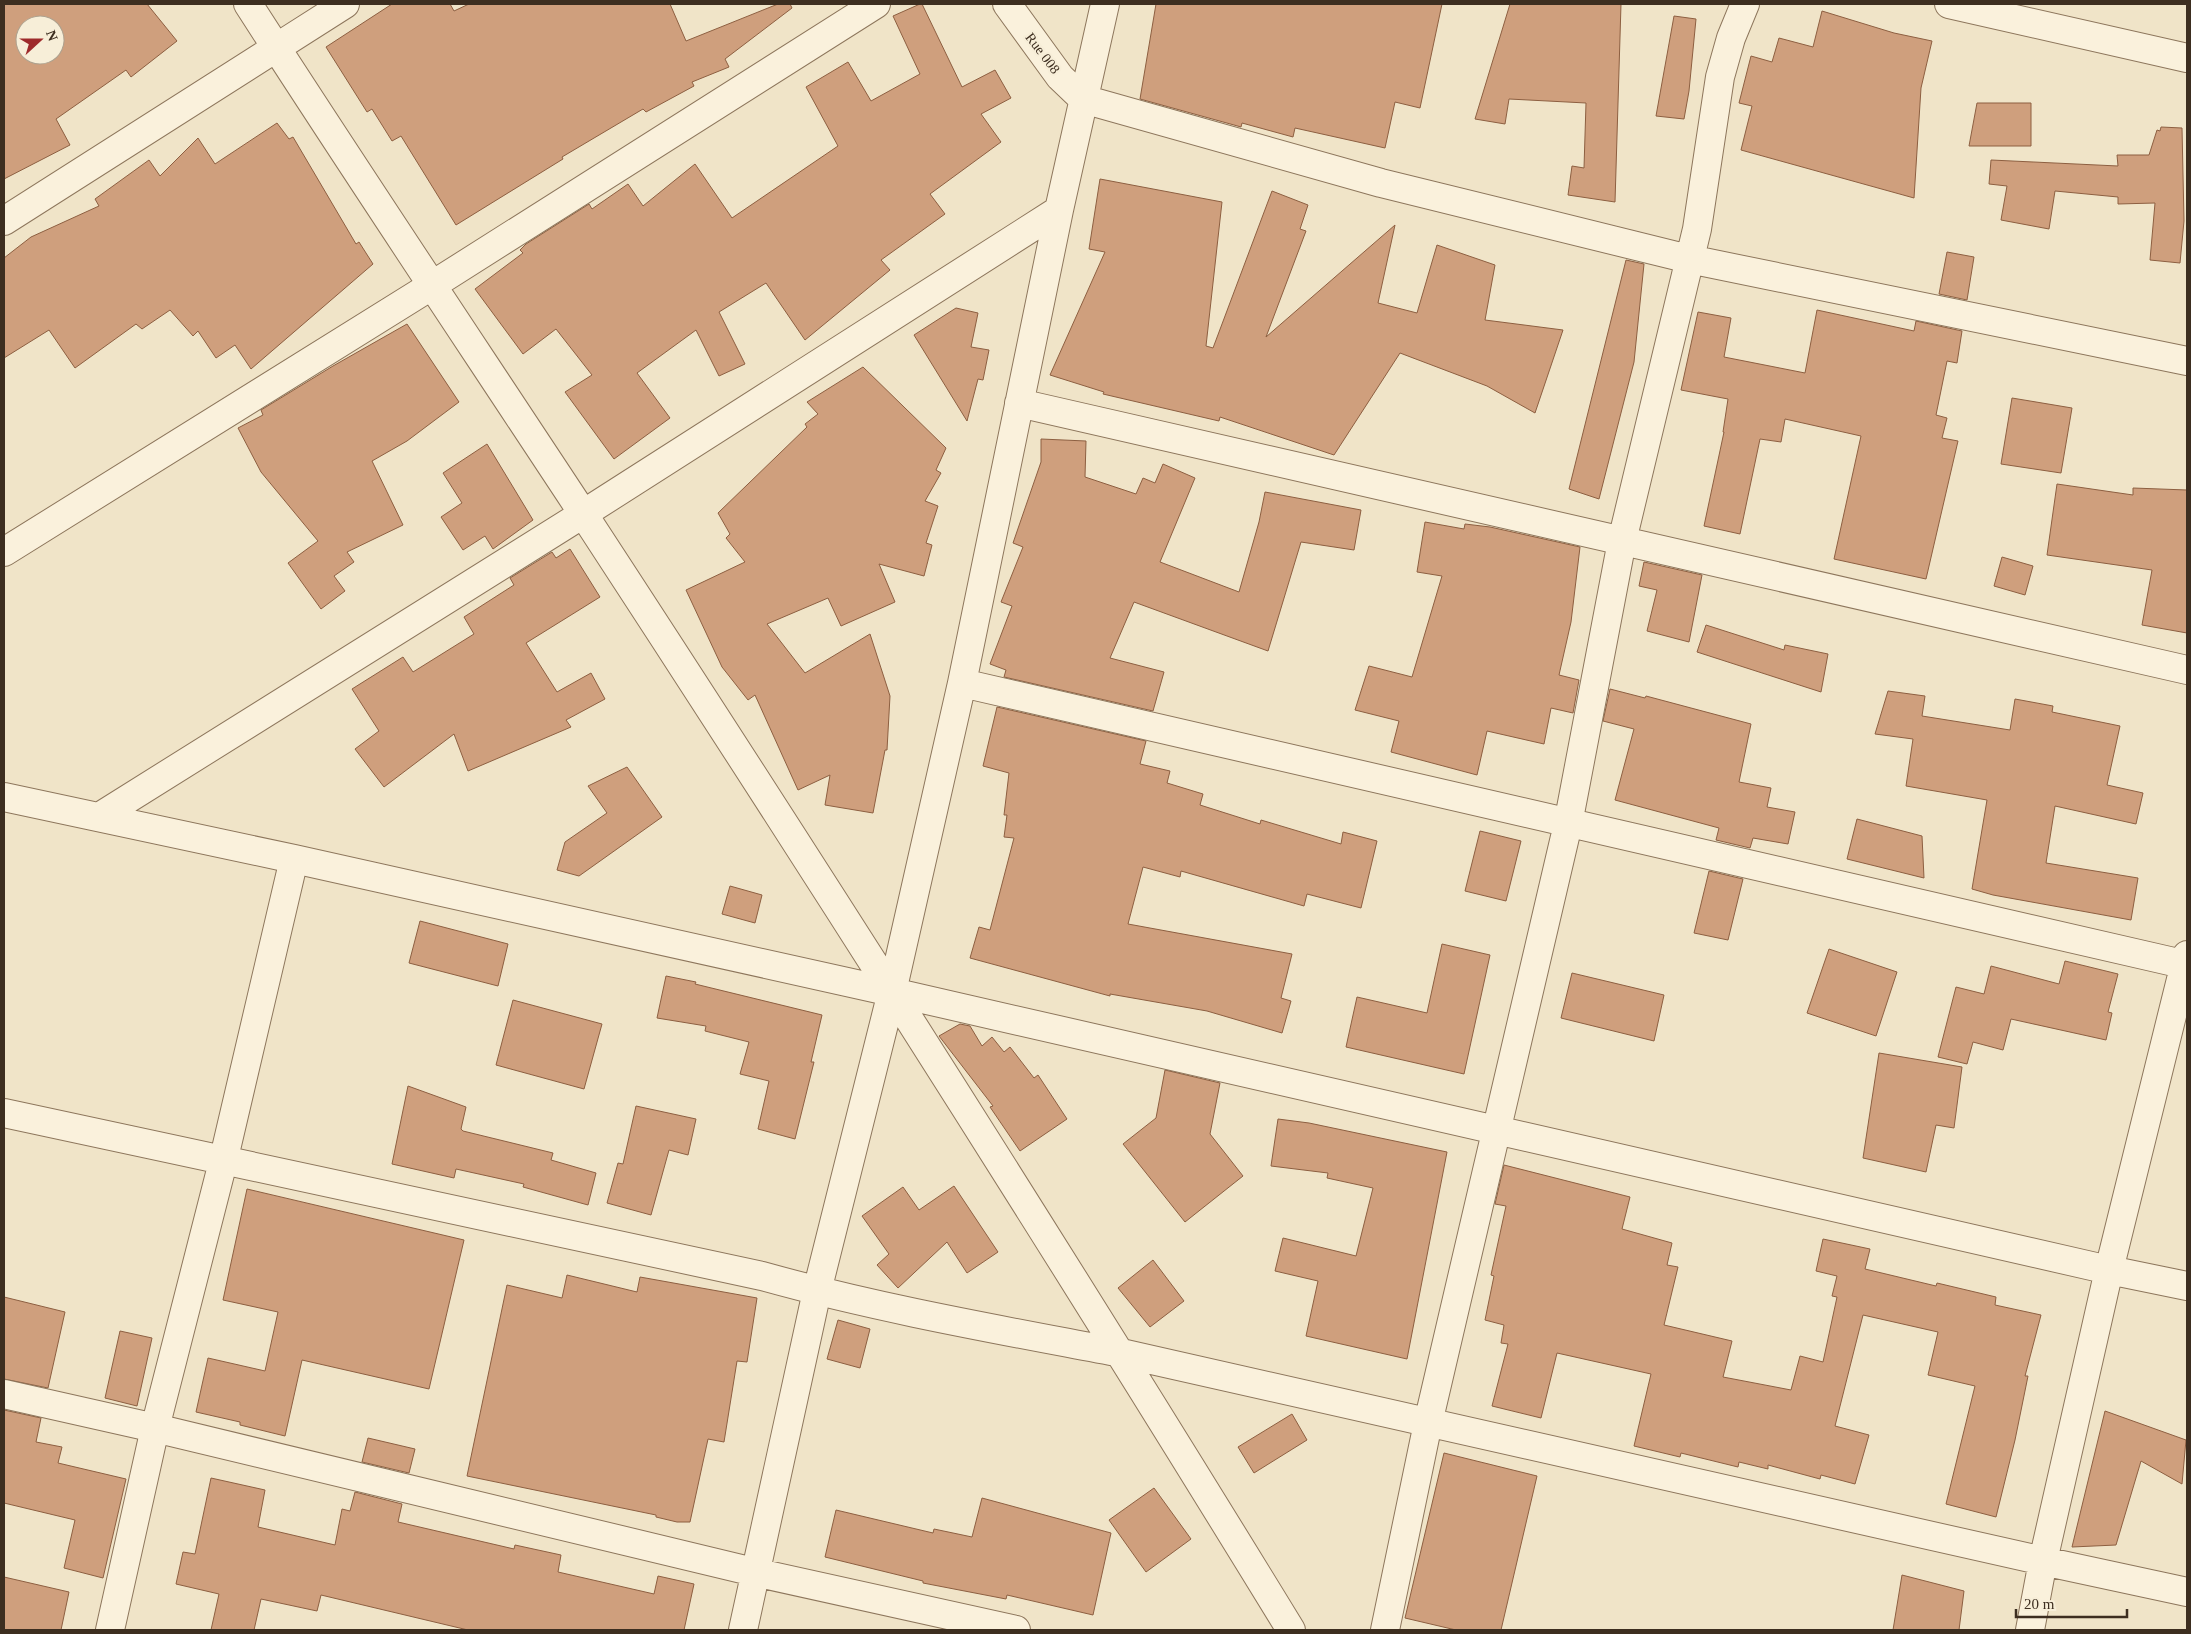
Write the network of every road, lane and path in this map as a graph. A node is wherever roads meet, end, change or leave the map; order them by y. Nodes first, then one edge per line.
1 (248, 4) edge
2 (345, 4) edge
3 (876, 4) edge
4 (1008, 4) edge
5 (1105, 4) edge
6 (1745, 4) edge
7 (1949, 4) edge
8 (276, 47) junction
9 (2187, 58) edge
10 (1083, 99) junction
11 (1058, 210) junction
12 (4, 221) edge
13 (1689, 259) junction
14 (431, 286) junction
15 (2187, 361) edge
16 (1019, 403) junction
17 (583, 514) junction
18 (1622, 541) junction
19 (4, 552) edge
20 (2187, 670) edge
21 (962, 683) junction
22 (4, 796) edge
23 (99, 816) junction
24 (1568, 824) junction
25 (294, 859) junction
26 (2187, 961) edge
27 (892, 992) junction
28 (4, 1113) edge
29 (1496, 1130) junction
30 (223, 1162) junction
31 (2109, 1270) junction
32 (2187, 1286) edge
33 (817, 1291) junction
34 (1121, 1353) junction
35 (4, 1394) edge
36 (1428, 1423) junction
37 (155, 1428) junction
38 (2043, 1562) junction
39 (754, 1572) junction
40 (2187, 1592) edge
41 (110, 1630) edge
42 (743, 1630) edge
43 (1016, 1630) edge
44 (1291, 1630) edge
45 (1385, 1630) edge
46 (2030, 1630) edge

1 - 8 street
2 - 8 street
3 - 14 street
4 - 10 street, Rue 008
5 - 10 street
6 - 13 street
7 - 9 street
8 - 12 street
8 - 14 street
10 - 11 street
10 - 13 street
11 - 16 street
11 - 17 street
13 - 15 street
13 - 18 street
14 - 17 street
14 - 19 street
16 - 18 street
16 - 21 street
17 - 23 street
17 - 27 street
18 - 20 street
18 - 24 street
21 - 24 street
21 - 27 street
22 - 23 street
23 - 25 street
24 - 26 street
24 - 29 street
25 - 27 street
25 - 30 street
26 - 31 street
27 - 29 street
27 - 33 street
27 - 34 street
28 - 30 street
29 - 31 street
29 - 36 street
30 - 33 street
30 - 37 street
31 - 32 street
31 - 38 street
33 - 34 street
33 - 39 street
34 - 36 street
34 - 44 street
35 - 37 street
36 - 38 street
36 - 45 street
37 - 39 street
37 - 41 street
38 - 40 street
38 - 46 street
39 - 42 street
39 - 43 street

